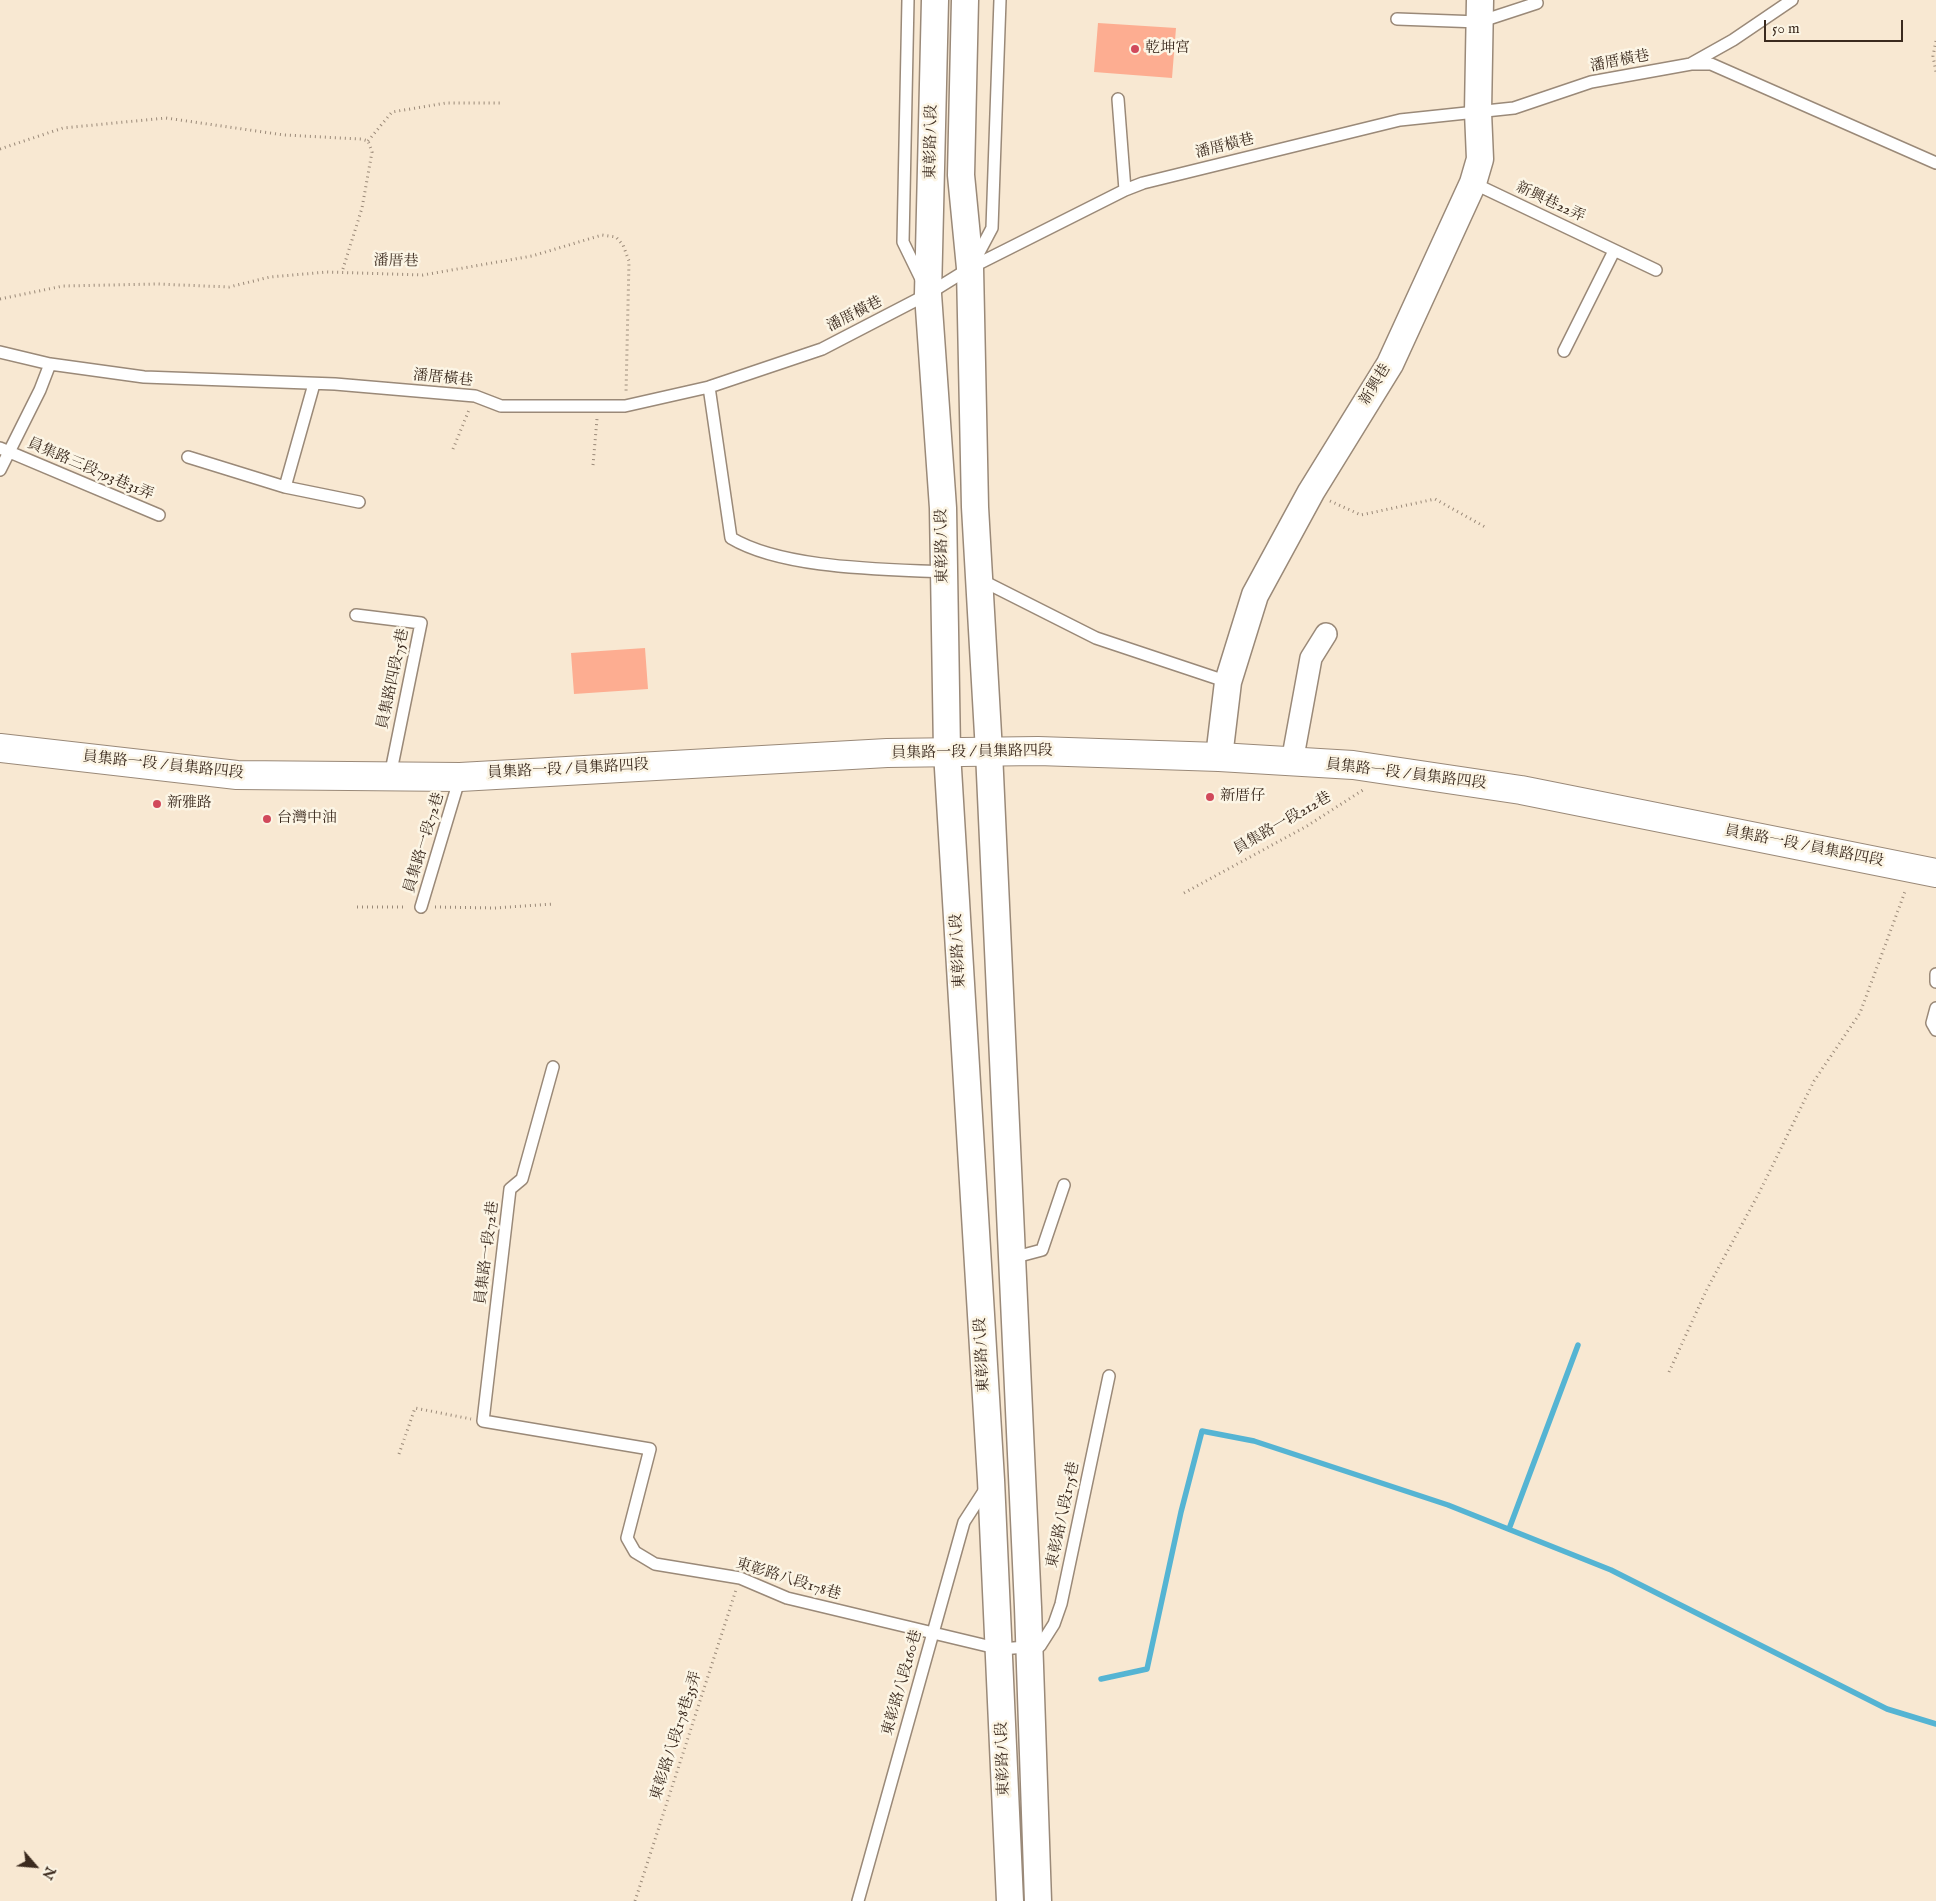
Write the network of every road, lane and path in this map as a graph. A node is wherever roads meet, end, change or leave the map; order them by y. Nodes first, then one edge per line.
1 (908, 0) edge
2 (935, 0) edge
3 (965, 0) edge
4 (1000, 0) edge
5 (1792, 0) edge
6 (1537, 3) dead end
7 (1480, 11) edge
8 (1396, 19) dead end
9 (1936, 41) edge
10 (1691, 64) junction
11 (1936, 72) edge
12 (1118, 99) dead end
13 (504, 102) dead end
14 (1478, 112) junction
15 (368, 142) junction
16 (0, 149) edge
17 (1936, 163) edge
18 (1473, 183) junction
19 (1125, 190) junction
20 (1614, 251) junction
21 (970, 268) junction
22 (1656, 270) dead end
23 (342, 272) junction
24 (928, 294) junction
25 (0, 299) edge
26 (1564, 351) dead end
27 (0, 352) edge
28 (50, 364) junction
29 (314, 384) junction
30 (709, 386) junction
31 (475, 396) junction
32 (598, 406) junction
33 (625, 406) junction
34 (453, 449) dead end
35 (4, 450) edge
36 (188, 457) dead end
37 (593, 465) dead end
38 (0, 470) edge
39 (285, 487) junction
40 (1310, 492) junction
41 (359, 502) dead end
42 (159, 515) dead end
43 (1485, 527) dead end
44 (944, 572) junction
45 (981, 580) junction
46 (356, 615) dead end
47 (1326, 634) dead end
48 (1228, 682) junction
49 (0, 748) edge
50 (947, 752) junction
51 (989, 752) junction
52 (1220, 757) junction
53 (1292, 762) junction
54 (1392, 771) junction
55 (390, 776) junction
56 (460, 777) junction
57 (1925, 870) edge
58 (1184, 893) dead end
59 (553, 904) dead end
60 (357, 907) dead end
61 (421, 907) junction
62 (1936, 974) edge
63 (1936, 982) edge
64 (1936, 1008) edge
65 (1936, 1030) edge
66 (553, 1067) dead end
67 (1064, 1185) dead end
68 (1012, 1258) junction
69 (1669, 1372) dead end
70 (1109, 1376) dead end
71 (483, 1421) junction
72 (400, 1454) dead end
73 (991, 1480) junction
74 (740, 1578) junction
75 (932, 1634) junction
76 (1029, 1648) junction
77 (1000, 1649) junction
78 (636, 1901) edge
79 (858, 1901) edge
80 (1010, 1901) edge
81 (1038, 1901) edge

1 - 24 lane
2 - 24 street, 東彰路八段
3 - 21 street, 東彰路八段
4 - 21 lane
5 - 10 lane, 潘厝橫巷
6 - 7 lane
7 - 8 lane
7 - 14 street, 新興巷
9 - 11 path
10 - 14 lane, 潘厝橫巷
10 - 17 lane, 潘厝橫巷
12 - 19 lane
13 - 15 path
14 - 18 street, 新興巷
14 - 19 lane, 潘厝橫巷
15 - 16 path
15 - 23 path
18 - 20 lane, 新興巷22弄
18 - 40 street, 新興巷
19 - 21 lane, 潘厝橫巷
20 - 22 lane, 新興巷22弄
20 - 26 lane
21 - 24 lane, 潘厝橫巷
21 - 45 street, 東彰路八段
23 - 25 path, 潘厝巷
23 - 33 path, 潘厝巷
24 - 30 lane, 潘厝橫巷
24 - 44 street, 東彰路八段
27 - 28 lane, 潘厝橫巷
28 - 29 lane, 潘厝橫巷
28 - 35 lane
29 - 31 lane, 潘厝橫巷
29 - 39 lane
30 - 33 lane, 潘厝橫巷
30 - 44 lane
31 - 32 lane, 潘厝橫巷
31 - 34 path
32 - 33 lane, 潘厝橫巷
32 - 37 path
35 - 38 lane
35 - 42 lane, 員集路三段793巷31弄
36 - 39 lane
39 - 41 lane
40 - 43 path
40 - 48 street, 新興巷
44 - 50 street, 東彰路八段
45 - 48 lane
45 - 51 street, 東彰路八段
46 - 55 lane, 員集路四段75巷
47 - 53 street
48 - 52 street, 新興巷
49 - 55 main road, 員集路一段 / 員集路四段
50 - 51 main road, 員集路一段 / 員集路四段
50 - 56 main road, 員集路一段 / 員集路四段
50 - 73 street, 東彰路八段
51 - 52 main road, 員集路一段 / 員集路四段
51 - 68 street, 東彰路八段
52 - 53 main road, 員集路一段 / 員集路四段
53 - 54 main road, 員集路一段 / 員集路四段
54 - 57 main road, 員集路一段 / 員集路四段
54 - 58 path, 員集路一段212巷
55 - 56 main road, 員集路一段 / 員集路四段
56 - 61 lane, 員集路一段72巷
57 - 69 path
59 - 61 path, 員集路一段72巷
60 - 61 path
62 - 63 lane
64 - 65 lane
66 - 71 lane, 員集路一段72巷
67 - 68 lane
68 - 76 street, 東彰路八段
70 - 76 lane, 東彰路八段175巷
71 - 72 path
71 - 74 lane, 東彰路八段178巷
73 - 75 lane, 東彰路八段160巷
73 - 77 street, 東彰路八段
74 - 75 lane, 東彰路八段178巷
74 - 78 path, 東彰路八段178巷35弄
75 - 77 lane, 東彰路八段178巷
75 - 79 lane, 東彰路八段160巷
76 - 77 lane, 東彰路八段178巷
76 - 81 street, 東彰路八段
77 - 80 street, 東彰路八段

